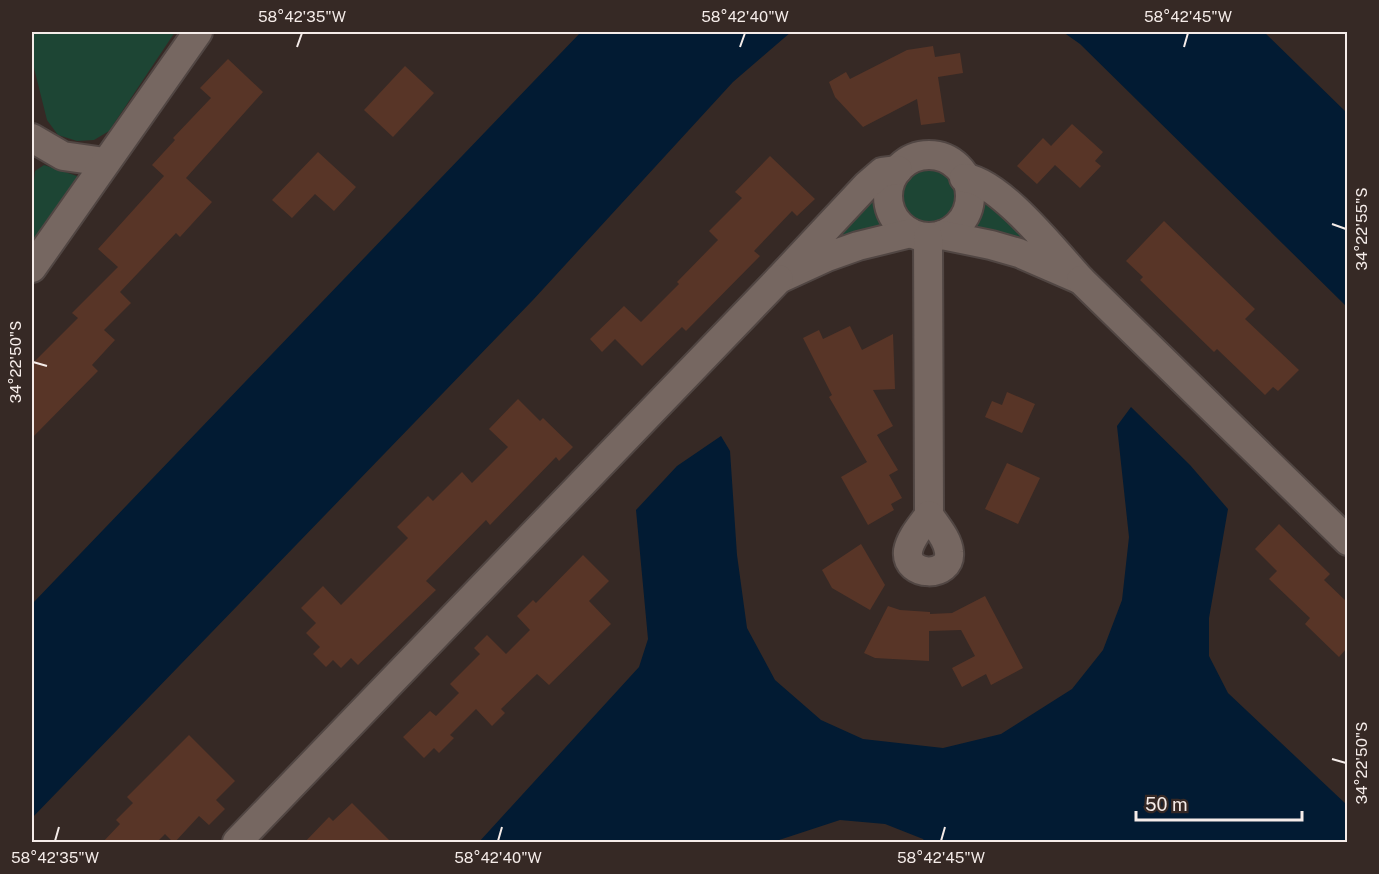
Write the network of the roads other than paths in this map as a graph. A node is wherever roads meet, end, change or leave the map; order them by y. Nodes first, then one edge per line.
1 (198, 32) edge
2 (32, 138) edge
3 (105, 162) junction
4 (898, 170) junction
5 (964, 178) junction
6 (927, 235) junction
7 (32, 268) edge
8 (780, 279) junction
9 (1081, 280) junction
10 (929, 515) dead end
11 (1347, 541) edge
12 (237, 843) edge

1 - 3 street
2 - 3 street
3 - 7 street
4 - 5 street
4 - 6 street
4 - 8 street
5 - 6 street
5 - 9 street
6 - 8 street
6 - 9 street
6 - 10 street
8 - 12 street
9 - 11 street

